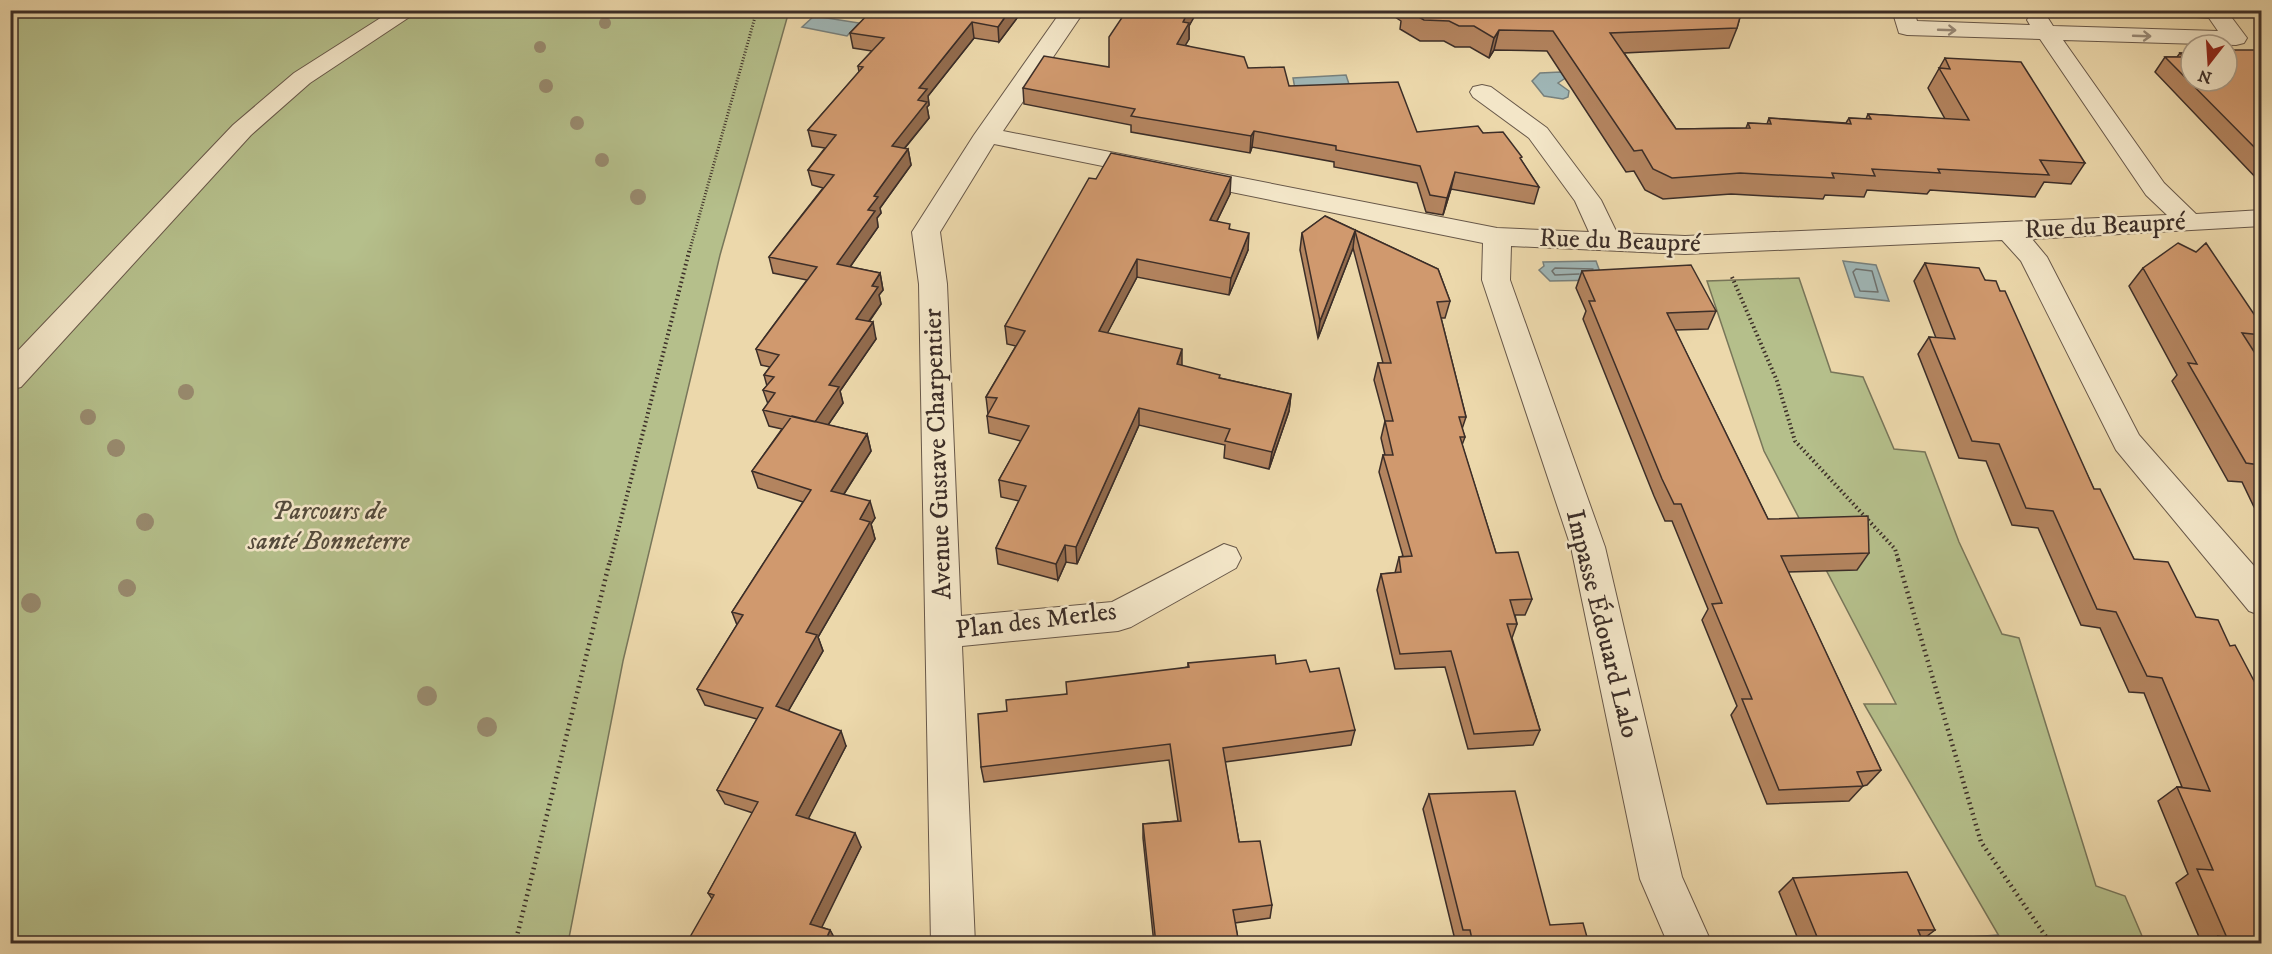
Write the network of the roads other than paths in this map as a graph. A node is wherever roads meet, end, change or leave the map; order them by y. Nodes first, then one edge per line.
1 (409, 10) edge
2 (1074, 10) edge
3 (1903, 10) edge
4 (2032, 10) edge
5 (2180, 10) edge
6 (2215, 11) edge
7 (2048, 33) junction
8 (1482, 92) dead end
9 (987, 135) junction
10 (2262, 218) edge
11 (2189, 222) junction
12 (2009, 231) junction
13 (1497, 237) junction
14 (1607, 242) junction
15 (10, 379) edge
16 (1224, 558) dead end
17 (2262, 601) edge
18 (943, 633) junction
19 (953, 944) edge
20 (1690, 944) edge

1 - 15 street
2 - 9 street, Avenue Gustave Charpentier
3 -> 7 street
4 - 7 street
5 - 6 street
7 -> 6 street
7 - 11 street
8 - 14 street
9 - 13 street, Rue du Beaupré
9 - 18 street, Avenue Gustave Charpentier
10 - 11 street, Rue du Beaupré
11 - 12 street, Rue du Beaupré
12 - 14 street, Rue du Beaupré
12 - 17 street
13 - 14 street, Rue du Beaupré
13 - 20 street, Impasse Édouard Lalo
16 - 18 street, Plan des Merles
18 - 19 street, Avenue Gustave Charpentier

